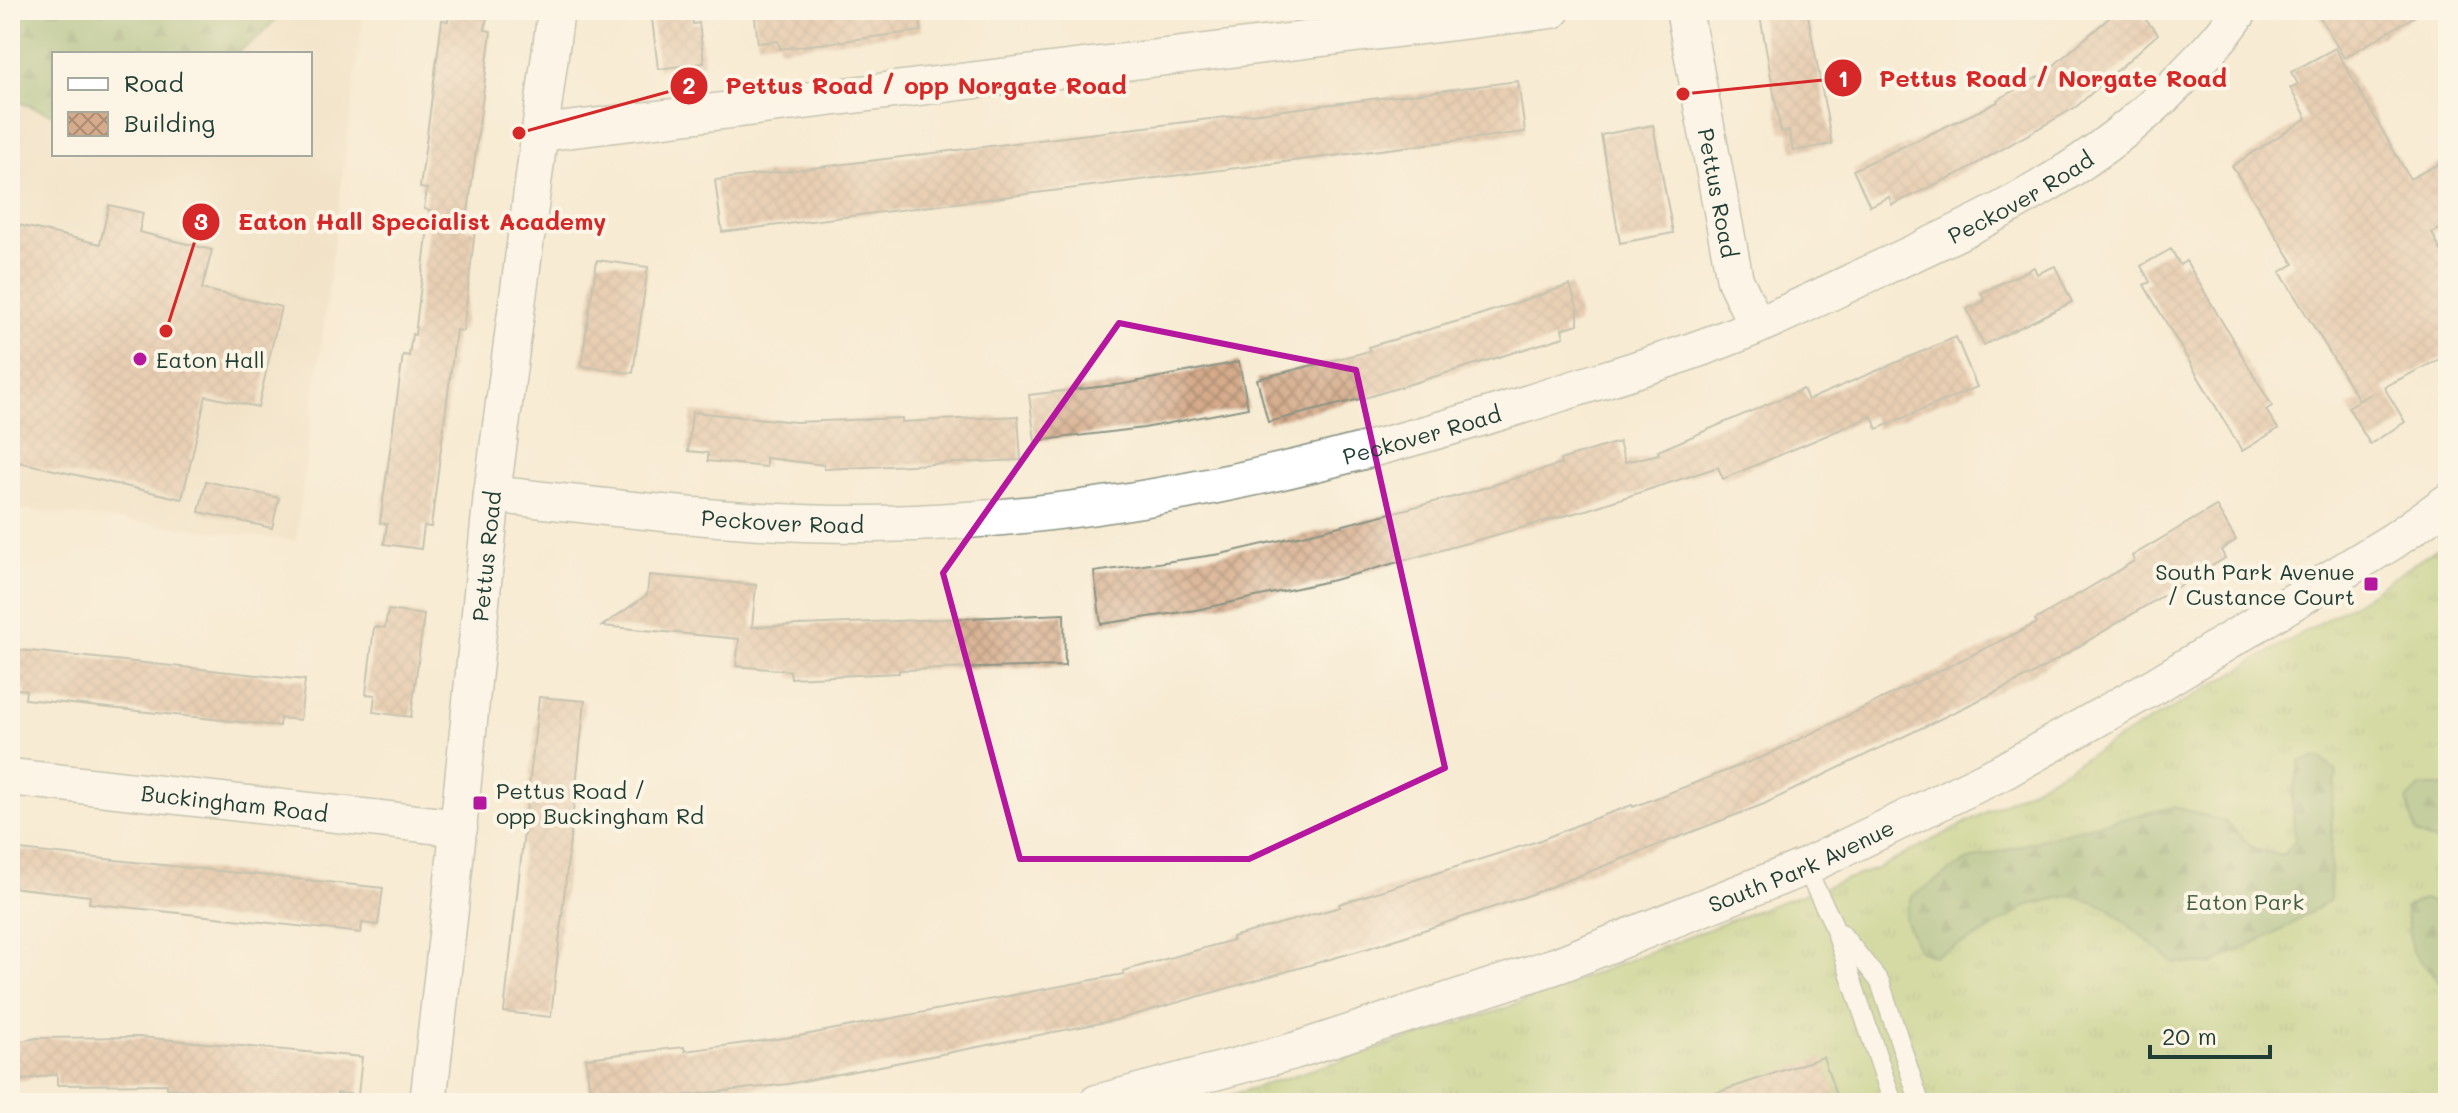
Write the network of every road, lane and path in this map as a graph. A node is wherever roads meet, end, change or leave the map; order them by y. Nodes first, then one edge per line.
1 (556, 10) edge
2 (1552, 10) edge
3 (1684, 10) edge
4 (2240, 10) edge
5 (541, 133) junction
6 (1757, 326) junction
7 (492, 494) junction
8 (2448, 502) edge
9 (10, 777) edge
10 (459, 828) junction
11 (1805, 867) junction
12 (1832, 921) junction
13 (428, 1103) edge
14 (1097, 1103) edge
15 (1893, 1103) edge
16 (1920, 1103) edge

1 - 5 street, Pettus Road
2 - 5 street
3 - 6 street, Pettus Road
4 - 6 street, Peckover Road
5 - 7 street, Pettus Road
6 - 7 street, Peckover Road
7 - 10 street, Pettus Road
8 - 11 street, South Park Avenue
9 - 10 street, Buckingham Road
10 - 13 street, Pettus Road
11 - 12 lane
11 - 14 street, South Park Avenue
12 - 15 lane
12 - 16 lane

